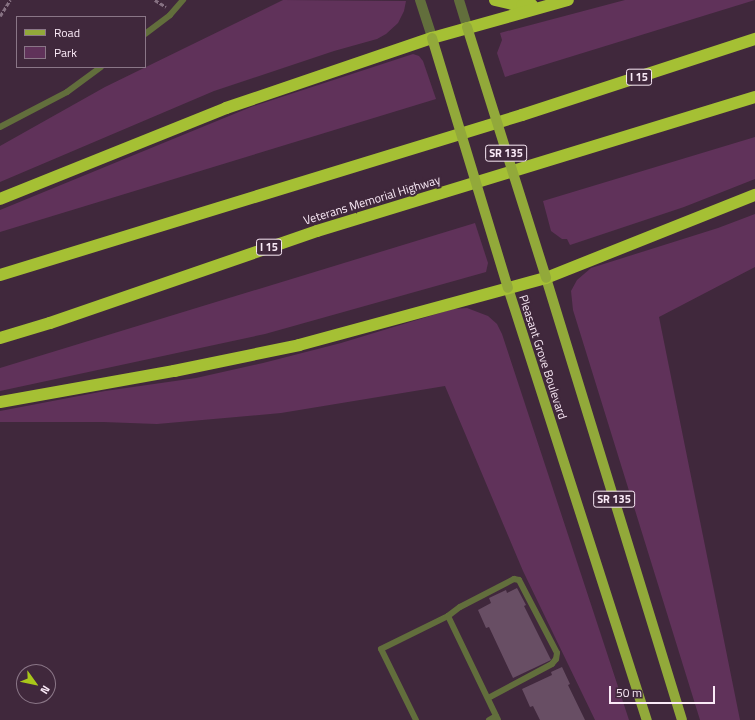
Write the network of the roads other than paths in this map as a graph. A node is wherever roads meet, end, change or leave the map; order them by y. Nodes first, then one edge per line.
1 (183, 0) edge
2 (420, 0) edge
3 (459, 0) edge
4 (495, 0) edge
5 (568, 0) edge
6 (547, 5) junction
7 (467, 27) junction
8 (146, 33) edge
9 (432, 38) junction
10 (755, 39) edge
11 (100, 68) edge
12 (755, 96) edge
13 (0, 128) edge
14 (755, 195) edge
15 (0, 199) edge
16 (0, 275) edge
17 (546, 278) junction
18 (508, 288) junction
19 (0, 338) edge
20 (0, 402) edge
21 (448, 616) junction
22 (488, 698) junction
23 (497, 718) edge
24 (416, 720) edge
25 (489, 720) edge
26 (647, 720) edge
27 (682, 720) edge

1 - 8 lane
2 - 9 street, Pleasant Grove Boulevard / SR 135
3 - 7 street, Pleasant Grove Boulevard / SR 135
4 - 6 highway
5 - 6 highway
6 - 7 highway
7 - 9 highway
7 - 17 main road, Pleasant Grove Boulevard / SR 135, bridge
9 - 15 highway
9 - 18 main road, Pleasant Grove Boulevard / SR 135, bridge
10 - 16 highway, I 15
11 - 13 lane
12 - 19 highway, Veterans Memorial Highway / I 15
14 - 17 highway
17 - 18 highway
17 - 27 main road, Pleasant Grove Boulevard / SR 135
18 - 20 highway
18 - 26 main road, Pleasant Grove Boulevard / SR 135
21 - 22 lane
21 - 22 lane
21 - 24 lane
22 - 23 lane
23 - 25 lane

